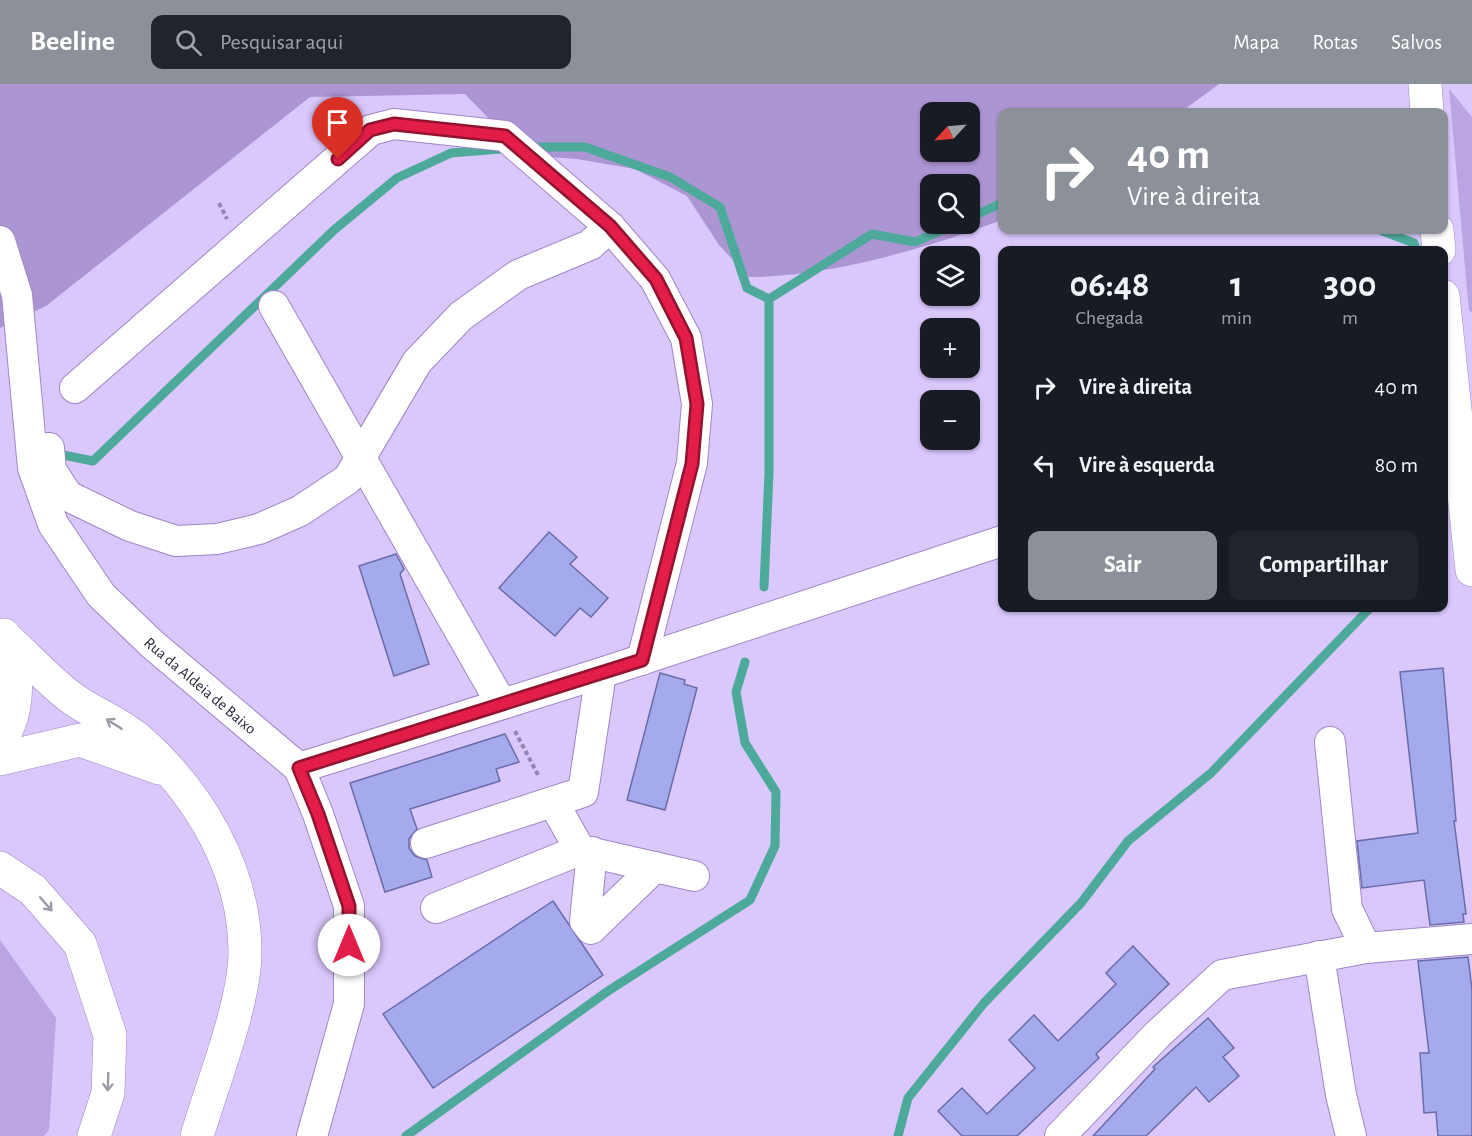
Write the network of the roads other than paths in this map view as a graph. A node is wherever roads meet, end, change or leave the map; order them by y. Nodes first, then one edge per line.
1 (1425, 84) edge
2 (1427, 108) edge
3 (610, 226) junction
4 (0, 241) edge
5 (274, 306) dead end
6 (40, 332) dead end
7 (75, 387) dead end
8 (1448, 396) edge
9 (361, 459) junction
10 (998, 542) edge
11 (1472, 570) edge
12 (3, 634) edge
13 (642, 660) junction
14 (601, 673) junction
15 (507, 715) junction
16 (0, 740) edge
17 (1330, 742) dead end
18 (0, 759) edge
19 (299, 768) junction
20 (175, 774) junction
21 (553, 802) junction
22 (426, 843) dead end
23 (586, 851) junction
24 (655, 867) junction
25 (0, 868) edge
26 (694, 876) dead end
27 (436, 908) dead end
28 (1472, 939) edge
29 (1366, 948) junction
30 (1319, 956) junction
31 (94, 1136) edge
32 (197, 1136) edge
33 (312, 1136) edge
34 (1060, 1136) edge
35 (1351, 1136) edge

1 - 2 main road
3 - 7 street
3 - 9 street
3 - 13 street
4 - 19 street, Rua da Aldeia de Baixo
5 - 9 street
6 - 9 street
8 - 11 main road
9 - 15 street
10 - 13 street
12 - 16 main road
20 -> 12 main road
13 - 14 street
14 - 15 street
14 - 21 street
15 - 19 street
17 - 29 street
18 - 20 main road
19 - 33 street, Rua da Aldeia de Baixo
20 - 32 main road
21 - 22 street
21 - 23 street
23 - 24 street
23 - 24 street
23 - 27 street
24 - 26 street
25 -> 31 main road
28 - 29 street
29 - 30 street
30 - 34 street
30 - 35 street

